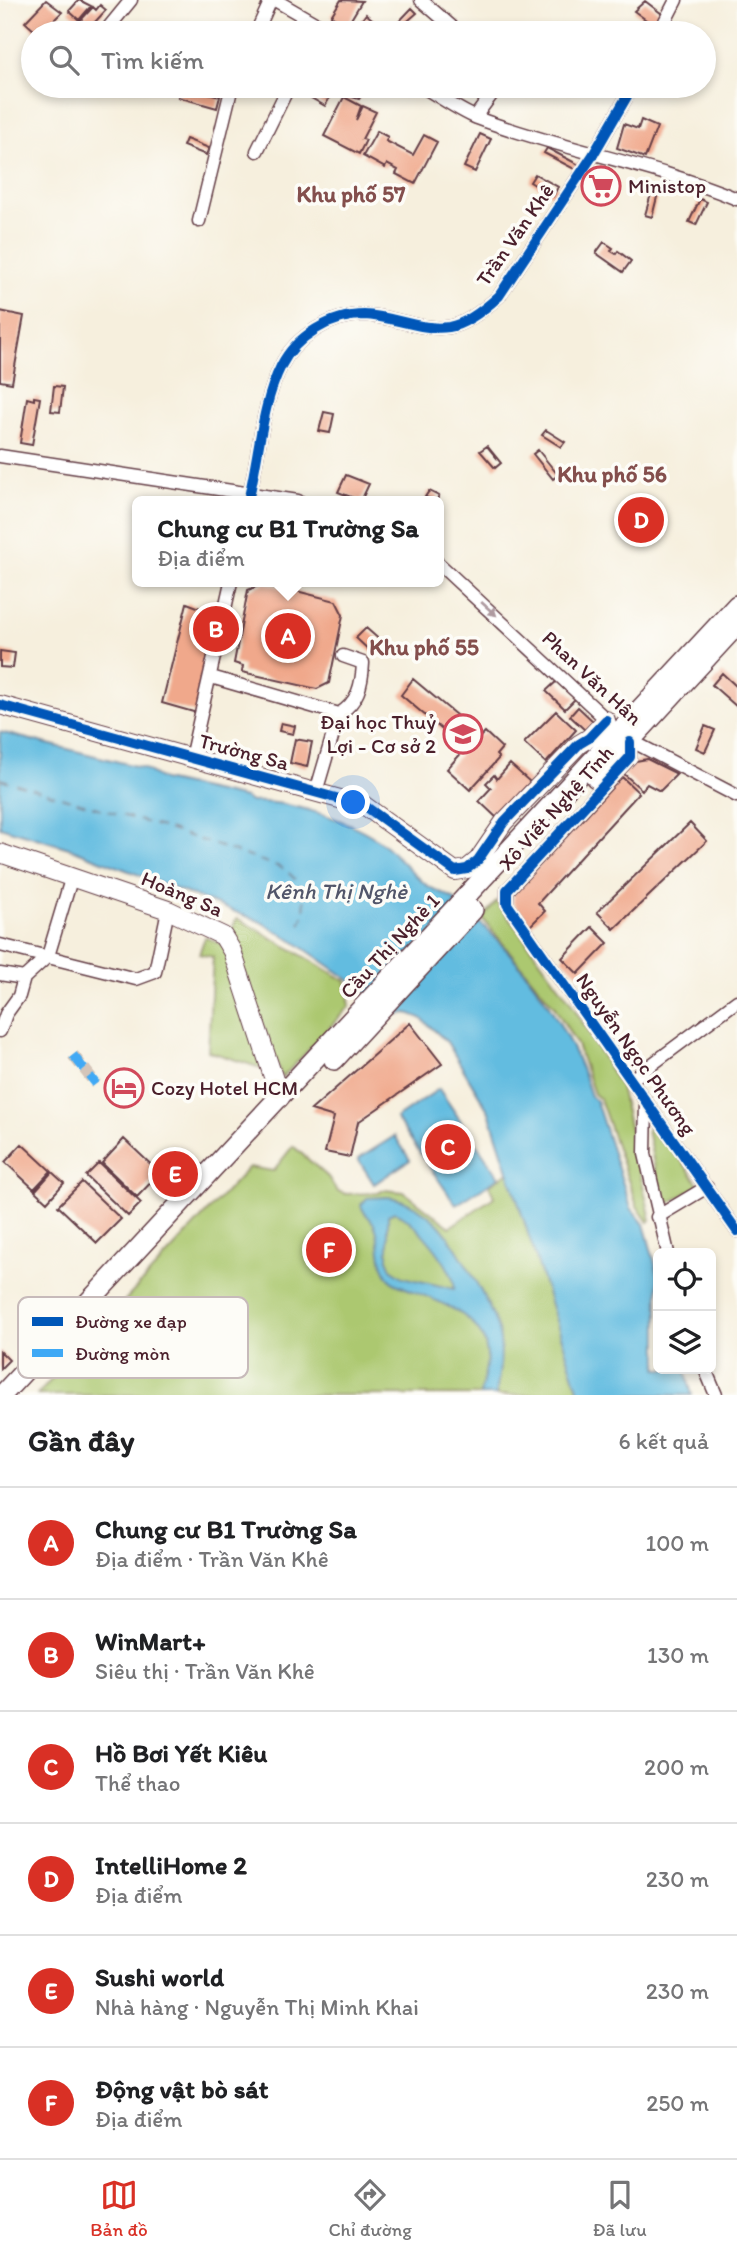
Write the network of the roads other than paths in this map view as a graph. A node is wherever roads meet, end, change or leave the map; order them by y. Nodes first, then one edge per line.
1 (131, 0) edge
2 (273, 0) edge
3 (421, 0) edge
4 (676, 0) edge
5 (114, 21) edge
6 (262, 21) edge
7 (305, 21) edge
8 (445, 21) edge
9 (665, 21) edge
10 (229, 98) edge
11 (283, 98) edge
12 (442, 98) edge
13 (489, 98) edge
14 (626, 98) edge
15 (475, 117) junction
16 (257, 150) dead end
17 (593, 155) junction
18 (737, 199) edge
19 (199, 221) dead end
20 (0, 456) edge
21 (237, 496) edge
22 (249, 496) edge
23 (444, 568) edge
24 (230, 587) edge
25 (737, 605) edge
26 (737, 625) edge
27 (343, 656) dead end
28 (211, 677) junction
29 (0, 705) edge
30 (339, 714) junction
31 (619, 731) junction
32 (191, 758) junction
33 (316, 792) junction
34 (575, 792) joint
35 (737, 796) edge
36 (0, 853) edge
37 (460, 871) joint
38 (72, 876) junction
39 (507, 898) joint
40 (168, 911) junction
41 (0, 945) edge
42 (48, 956) junction
43 (0, 974) edge
44 (24, 978) junction
45 (737, 1001) edge
46 (0, 1031) edge
47 (309, 1078) junction
48 (631, 1080) junction
49 (280, 1098) junction
50 (646, 1101) junction
51 (707, 1187) junction
52 (657, 1217) junction
53 (737, 1231) edge
54 (666, 1248) edge
55 (101, 1297) edge
56 (103, 1297) edge
57 (707, 1374) edge
58 (21, 1378) edge
59 (32, 1378) edge
60 (2, 1395) edge
61 (19, 1395) edge
62 (716, 1395) edge

1 - 5 street
2 - 6 street
2 - 7 street
3 - 8 street
4 - 9 street
10 - 19 street
11 - 16 street
12 - 15 street
13 - 15 street
14 - 17 street, Trần Văn Khê
15 - 17 street
17 - 18 street
17 - 22 street, Trần Văn Khê
20 - 21 street
23 -> 31 street, Phan Văn Hân
24 - 28 street
25 - 31 main road, Xô Viết Nghệ Tĩnh
26 - 31 main road, Xô Viết Nghệ Tĩnh
27 - 30 street
28 - 30 street
28 - 32 street
29 - 32 street, Trường Sa
30 - 33 street
31 - 34 main road, Xô Viết Nghệ Tĩnh
31 - 35 street, Phan Văn Hân
31 - 37 street, Xô Viết Nghệ Tĩnh
31 - 39 street, Xô Viết Nghệ Tĩnh
32 - 33 street, Trường Sa
33 - 37 street, Trường Sa
34 - 47 main road, Cầu Thị Nghè 1
36 - 38 street, Hoàng Sa
38 - 40 street, Hoàng Sa
38 - 42 street
39 - 48 street, Nguyễn Ngọc Phương
40 - 42 street
40 - 49 street, Hoàng Sa
41 - 42 street
42 - 44 street
43 - 44 street
44 - 46 street
45 - 48 street
47 - 49 main road
47 - 56 main road
48 - 50 street, Nguyễn Ngọc Phương
49 - 55 main road
50 - 51 street, Nguyễn Ngọc Phương
50 - 52 street
51 - 52 street
51 - 53 street, Nguyễn Ngọc Phương
52 - 54 street
57 - 62 street
58 - 60 main road
59 - 61 main road

